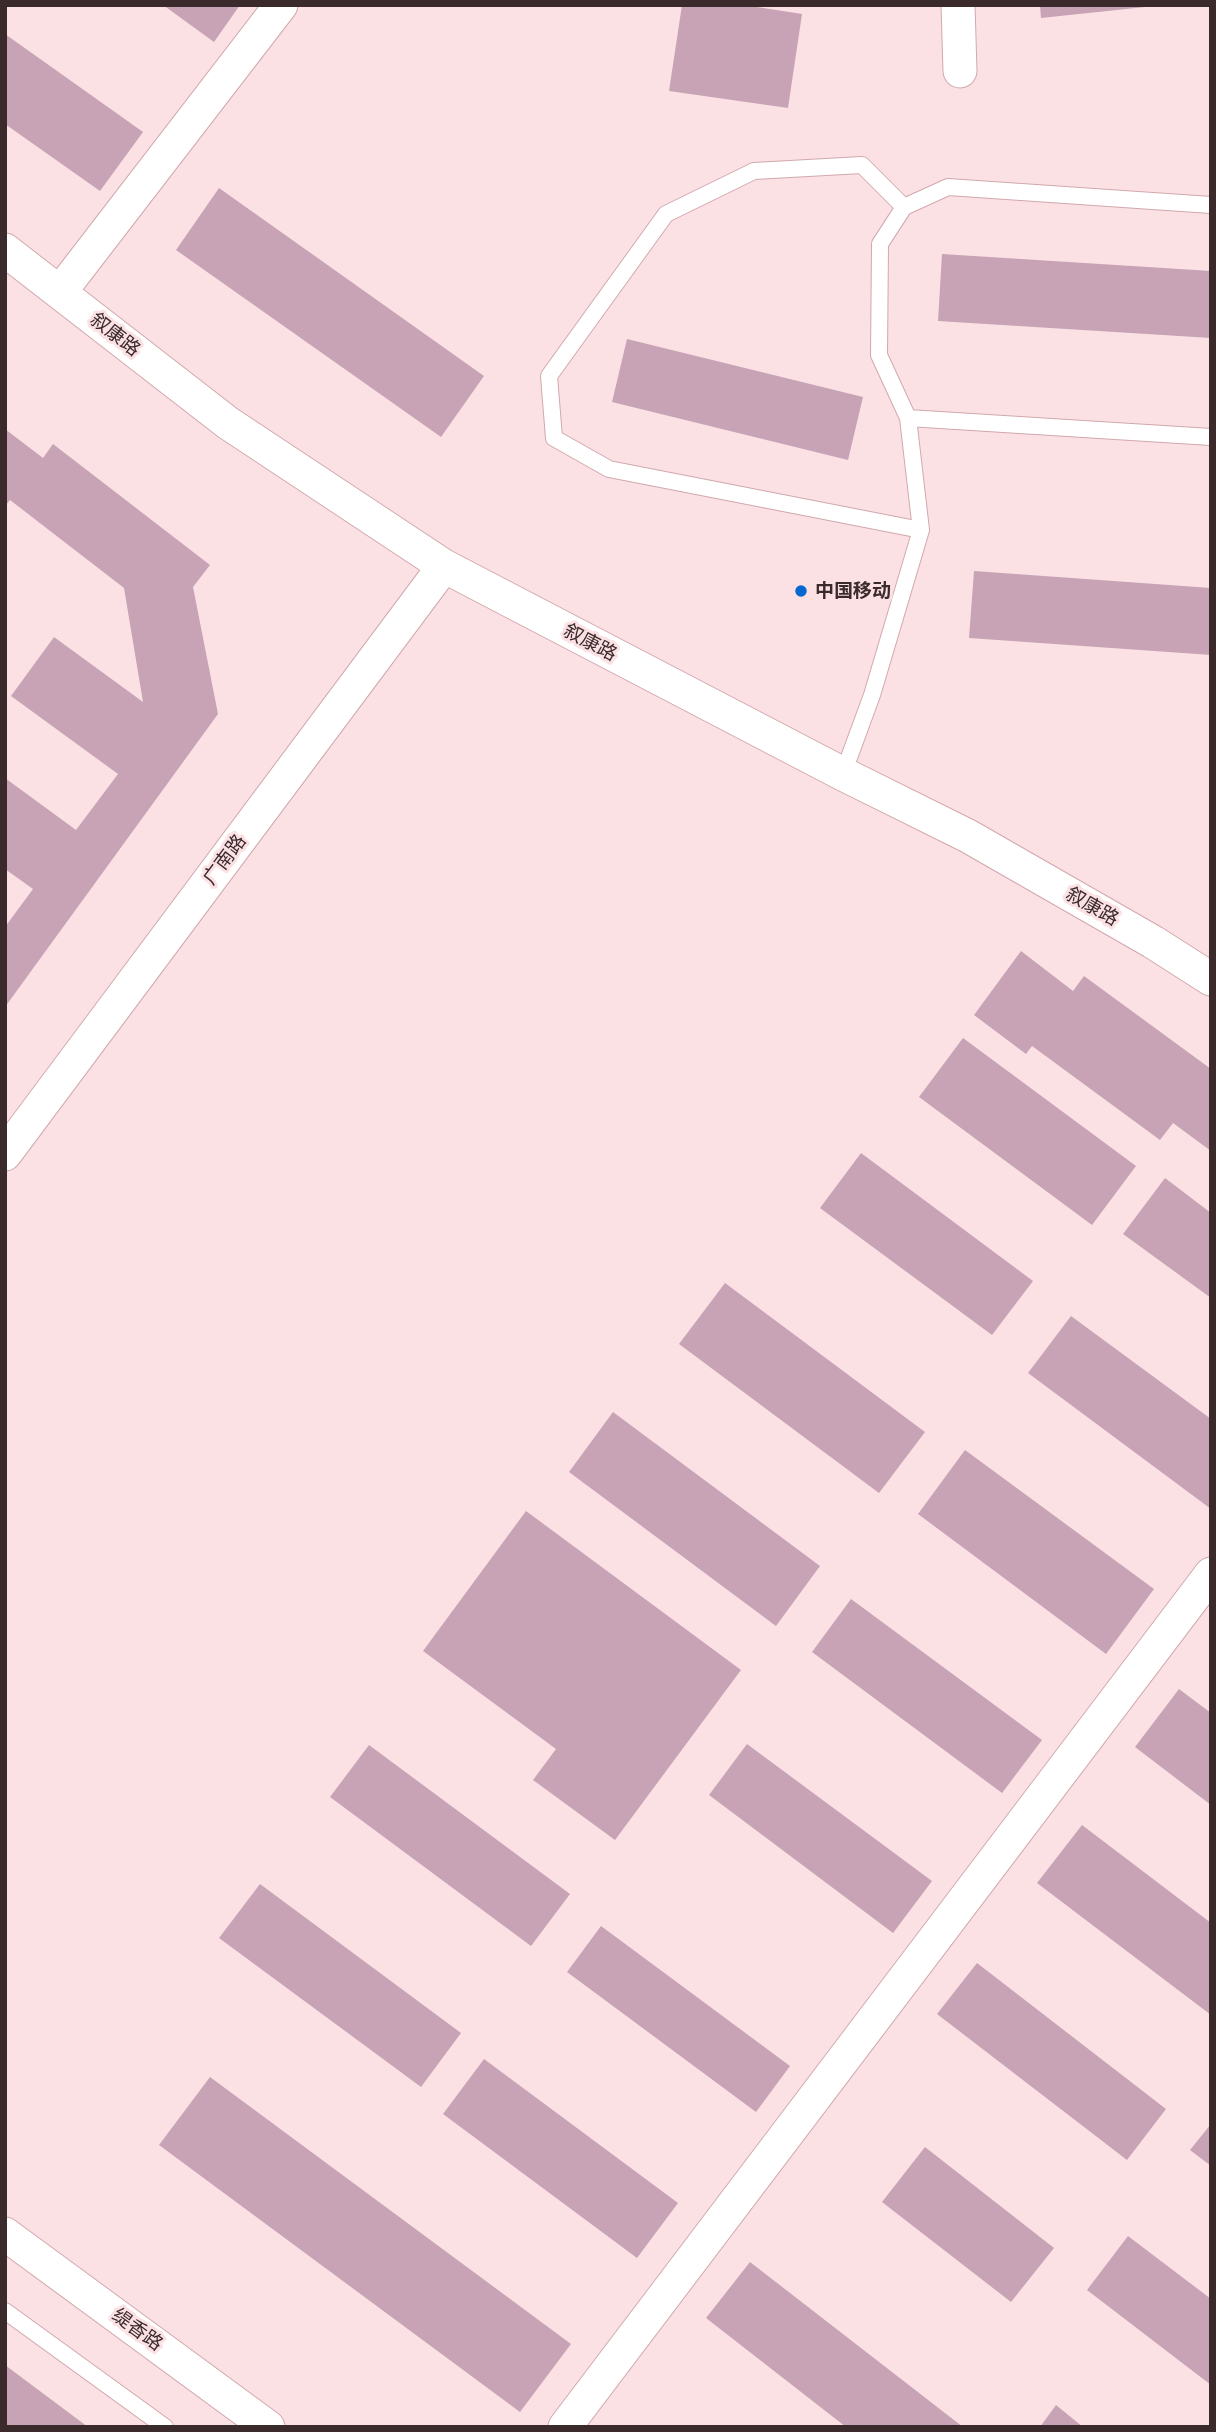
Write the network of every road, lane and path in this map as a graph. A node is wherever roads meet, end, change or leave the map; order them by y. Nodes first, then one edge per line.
1 (281, 5) edge
2 (958, 5) edge
3 (960, 71) dead end
4 (1211, 205) edge
5 (904, 207) junction
6 (5, 250) edge
7 (60, 292) junction
8 (908, 418) junction
9 (1211, 436) edge
10 (921, 530) junction
11 (444, 566) junction
12 (843, 774) junction
13 (1211, 979) edge
14 (5, 1154) edge
15 (1211, 1574) edge
16 (5, 2234) edge
17 (5, 2311) edge
18 (165, 2427) edge
19 (268, 2427) edge
20 (565, 2427) edge

1 - 7 street
2 - 3 street
4 - 5 lane
5 - 8 lane
5 - 10 lane
6 - 7 street, 叙康路
7 - 11 street, 叙康路
8 - 9 lane
8 - 10 lane
10 - 12 lane
11 - 12 street, 叙康路
11 - 14 street, 广南路
12 - 13 street, 叙康路
15 - 20 street
16 - 19 street, 缇香路
17 - 18 lane

